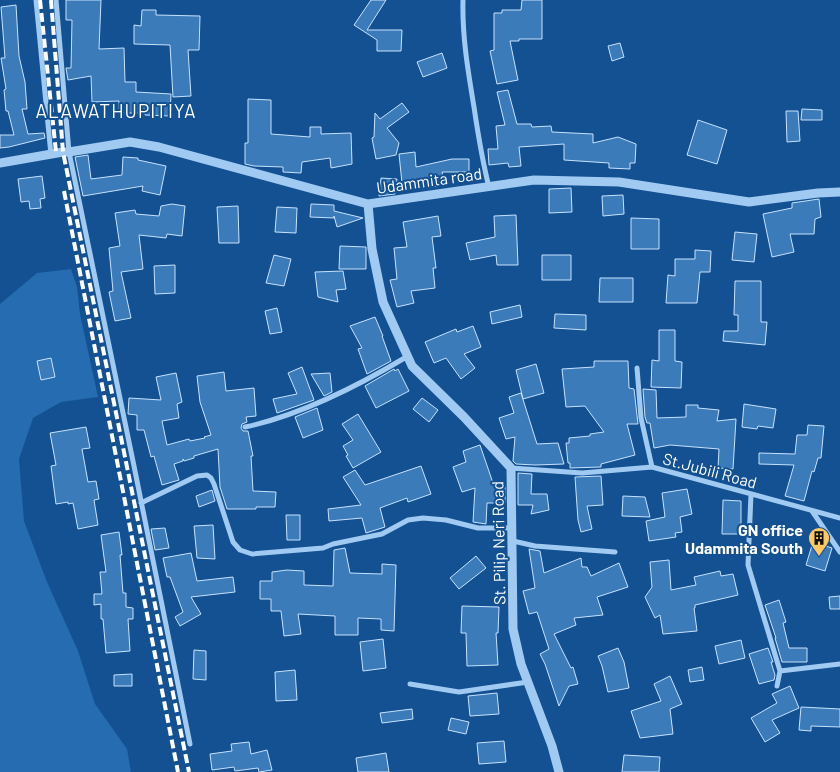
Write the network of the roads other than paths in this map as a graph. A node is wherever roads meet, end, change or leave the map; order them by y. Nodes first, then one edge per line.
1 (36, 0) edge
2 (56, 0) edge
3 (463, 0) edge
4 (69, 152) junction
5 (51, 154) junction
6 (0, 163) edge
7 (489, 186) junction
8 (840, 192) edge
9 (368, 204) junction
10 (408, 356) junction
11 (636, 368) dead end
12 (245, 427) dead end
13 (652, 467) junction
14 (512, 468) junction
15 (751, 494) junction
16 (142, 503) junction
17 (812, 510) junction
18 (840, 518) edge
19 (513, 528) junction
20 (513, 542) junction
21 (615, 552) dead end
22 (840, 552) edge
23 (840, 664) edge
24 (780, 671) junction
25 (528, 682) junction
26 (410, 684) dead end
27 (777, 686) dead end
28 (190, 744) dead end
29 (559, 772) edge

1 - 5 street
2 - 4 street
3 - 7 street
4 - 5 street, Udammita road
4 - 9 street, Udammita road
4 - 16 street
5 - 6 street, Udammita road
7 - 8 street, Udammita road
7 - 9 street, Udammita road
9 - 10 street, St. Pilip Neri Road
10 - 12 street
10 - 14 street, St. Pilip Neri Road
11 - 13 street
13 - 14 street, St.Jubili Road
13 - 15 street, St.Jubili Road
14 - 19 street, St. Pilip Neri Road
15 - 17 street, St.Jubili Road
15 - 24 street
16 - 19 street
16 - 28 street
17 - 18 street, St.Jubili Road
17 - 22 street
19 - 20 street, St. Pilip Neri Road
20 - 21 street
20 - 25 street, St. Pilip Neri Road
23 - 24 street
24 - 27 street
25 - 26 street
25 - 29 street, St. Pilip Neri Road

